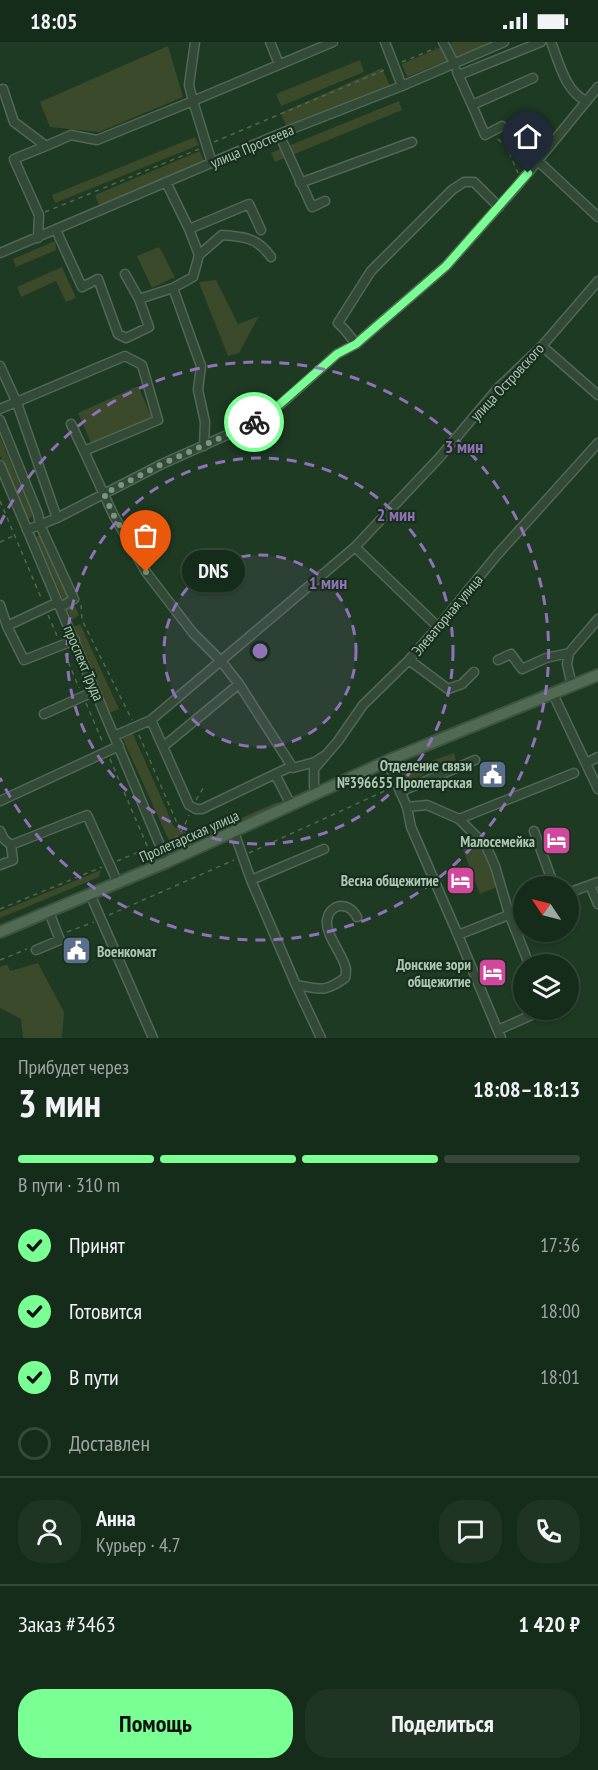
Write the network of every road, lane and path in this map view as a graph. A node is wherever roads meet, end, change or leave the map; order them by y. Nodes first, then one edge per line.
1 (195, 42) edge
2 (270, 42) edge
3 (385, 42) edge
4 (504, 42) edge
5 (541, 42) edge
6 (551, 42) edge
7 (326, 43) edge
8 (444, 43) edge
9 (279, 64) junction
10 (394, 66) junction
11 (452, 66) junction
12 (459, 75) junction
13 (533, 78) dead end
14 (402, 86) junction
15 (598, 87) edge
16 (0, 90) edge
17 (193, 101) junction
18 (586, 101) junction
19 (472, 105) junction
20 (502, 126) dead end
21 (279, 134) junction
22 (412, 142) dead end
23 (207, 145) junction
24 (45, 146) junction
25 (538, 161) junction
26 (212, 163) junction
27 (166, 182) junction
28 (300, 183) junction
29 (325, 201) dead end
30 (499, 207) junction
31 (39, 215) junction
32 (598, 217) edge
33 (189, 229) junction
34 (56, 230) junction
35 (261, 230) dead end
36 (38, 238) junction
37 (0, 253) edge
38 (199, 255) junction
39 (271, 257) dead end
40 (125, 274) dead end
41 (598, 281) edge
42 (173, 288) junction
43 (139, 299) junction
44 (356, 344) junction
45 (542, 346) junction
46 (0, 366) edge
47 (598, 395) edge
48 (17, 403) junction
49 (0, 409) edge
50 (0, 420) edge
51 (71, 424) dead end
52 (598, 442) edge
53 (204, 446) junction
54 (84, 451) junction
55 (0, 465) edge
56 (104, 494) junction
57 (57, 518) junction
58 (40, 525) junction
59 (27, 530) junction
60 (15, 536) dead end
61 (0, 542) edge
62 (355, 547) junction
63 (81, 598) dead end
64 (0, 605) edge
65 (59, 605) junction
66 (598, 619) edge
67 (7, 626) junction
68 (438, 627) junction
69 (75, 640) junction
70 (569, 653) junction
71 (409, 660) junction
72 (498, 660) dead end
73 (221, 662) junction
74 (474, 672) dead end
75 (598, 675) edge
76 (239, 684) junction
77 (572, 686) junction
78 (95, 691) junction
79 (553, 694) junction
80 (44, 714) dead end
81 (151, 720) junction
82 (136, 726) junction
83 (114, 735) junction
84 (119, 746) junction
85 (164, 747) junction
86 (324, 756) junction
87 (598, 757) edge
88 (475, 760) dead end
89 (387, 761) junction
90 (586, 763) junction
91 (292, 766) junction
92 (574, 773) dead end
93 (275, 774) junction
94 (595, 774) edge
95 (399, 788) junction
96 (598, 789) edge
97 (317, 794) junction
98 (0, 801) edge
99 (291, 806) junction
100 (407, 807) junction
101 (459, 819) junction
102 (0, 831) edge
103 (534, 831) dead end
104 (234, 832) junction
105 (185, 843) dead end
106 (11, 845) junction
107 (148, 848) dead end
108 (324, 849) dead end
109 (167, 862) junction
110 (109, 864) junction
111 (0, 865) edge
112 (550, 876) edge
113 (251, 880) junction
114 (117, 883) junction
115 (594, 883) edge
116 (579, 889) edge
117 (90, 894) junction
118 (598, 903) edge
119 (0, 909) edge
120 (49, 912) junction
121 (513, 913) edge
122 (509, 915) junction
123 (357, 917) dead end
124 (104, 918) dead end
125 (94, 922) dead end
126 (0, 932) edge
127 (63, 934) dead end
128 (458, 935) junction
129 (34, 948) joint
130 (525, 954) edge
131 (0, 960) edge
132 (296, 985) junction
133 (525, 1020) edge
134 (499, 1034) edge
135 (153, 1038) edge
136 (321, 1038) edge

1 - 17 street
2 - 9 street
3 - 10 street
4 - 11 street, улица Простеева
5 - 12 street
6 - 18 street
7 - 9 street
8 - 10 path
8 - 11 street
9 - 17 street
10 - 14 street
10 - 23 path
11 - 12 street
11 - 14 street, улица Простеева
12 - 19 street
13 - 19 street
14 - 21 street, улица Простеева
15 - 18 street
16 - 24 street
17 - 23 street
17 - 24 street
18 - 25 street
19 - 20 street
21 - 26 street, улица Простеева
21 - 28 street
22 - 28 street
23 - 26 street
23 - 31 path
24 - 31 street
25 - 30 street
25 - 32 street
26 - 27 street, улица Простеева
27 - 33 street
27 - 34 street, улица Простеева
28 - 29 street
30 - 44 street
30 - 44 street
31 - 36 street
33 - 35 street
33 - 38 street
34 - 36 street, улица Простеева
34 - 43 street
36 - 37 street, улица Простеева
38 - 39 street
38 - 42 street
40 - 43 street
41 - 45 street, улица Островского
42 - 43 street
42 - 53 street
44 - 53 street
45 - 47 street
45 - 62 street, улица Островского
46 - 48 street
48 - 49 street
48 - 54 street
48 - 57 street
50 - 58 street
51 - 54 street
52 - 68 street, Элеваторная улица
53 - 56 street
54 - 56 street
55 - 59 street, проспект Труда
56 - 57 street
56 - 73 street
57 - 58 street
58 - 59 street
58 - 65 street
59 - 65 street, проспект Труда
60 - 61 path
62 - 68 street
62 - 73 street, улица Островского
63 - 82 path
64 - 67 street
65 - 67 street
65 - 69 street, проспект Труда
66 - 70 street
67 - 69 street
68 - 71 street, Элеваторная улица
69 - 78 street, проспект Труда
70 - 72 street
70 - 77 street
71 - 74 street
71 - 86 street, Элеваторная улица
73 - 76 street
73 - 81 street, улица Островского
75 - 77 main road, Пролетарская улица
76 - 85 street
76 - 91 street
77 - 79 main road, Пролетарская улица
78 - 80 street
78 - 83 street, проспект Труда
79 - 89 main road, Пролетарская улица
79 - 90 street
81 - 82 street, улица Островского
81 - 85 street
82 - 83 street, улица Островского
82 - 105 path
83 - 84 street, проспект Труда
84 - 98 street
84 - 109 street, проспект Труда
85 - 93 street
86 - 91 street
86 - 97 street, Элеваторная улица
87 - 90 street
88 - 95 street
89 - 95 street
89 - 97 main road, Пролетарская улица
90 - 94 street
91 - 93 street
92 - 101 street
93 - 99 street
94 - 96 street
95 - 100 street
95 - 124 path
97 - 99 main road, Пролетарская улица
99 - 104 main road, Пролетарская улица
100 - 101 street
100 - 128 street
101 - 122 street
102 - 106 street
103 - 112 street
104 - 109 main road, Пролетарская улица
104 - 113 street
106 - 110 street
106 - 111 street
107 - 110 path
108 - 113 street
109 - 114 main road, Пролетарская улица
110 - 114 street
110 - 119 path
113 - 132 street
114 - 117 main road, Пролетарская улица
115 - 116 street
115 - 118 street
117 - 120 main road, Пролетарская улица
117 - 135 street
120 - 126 main road, Пролетарская улица
120 - 129 street
121 - 122 street
122 - 128 street
122 - 130 street
123 - 132 street
125 - 127 path
128 - 134 street
129 - 131 path
132 - 136 street
133 - 134 street

